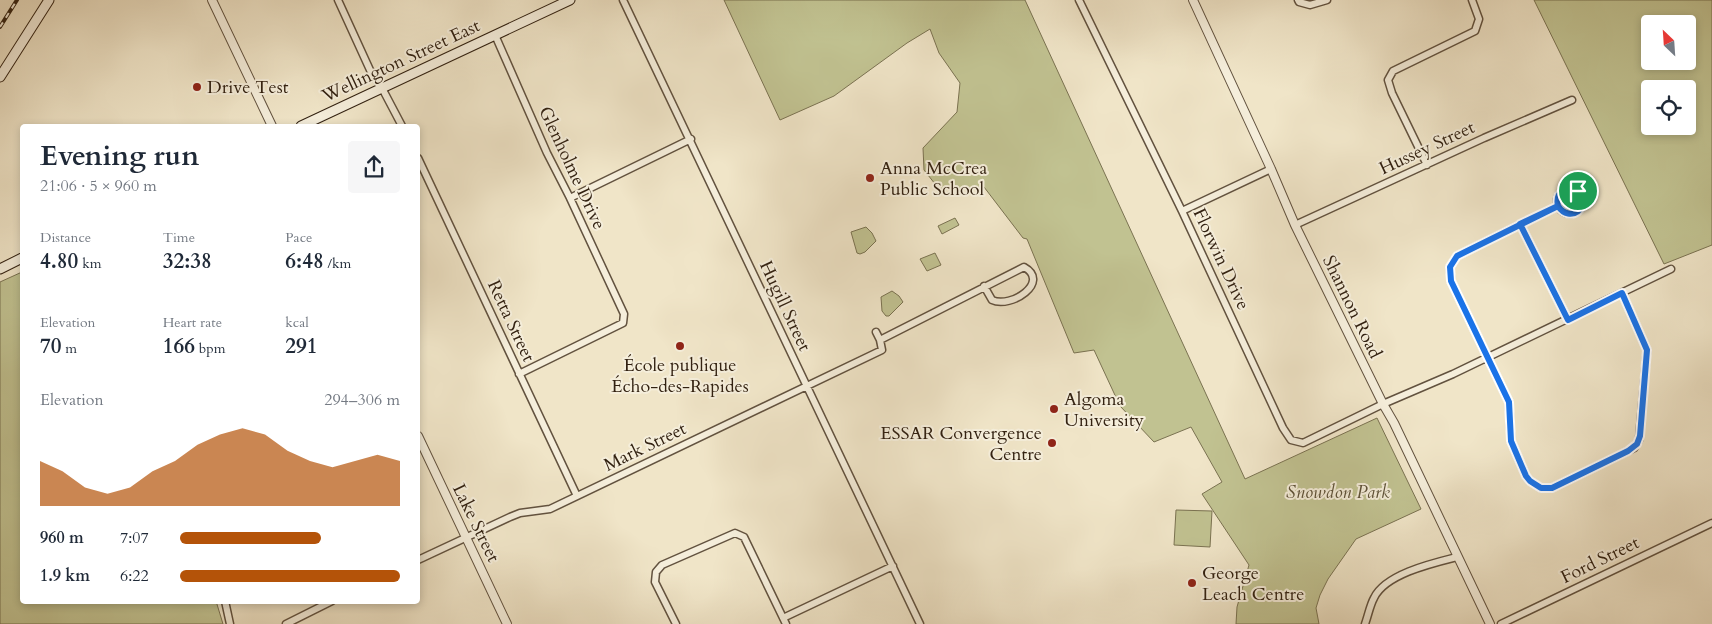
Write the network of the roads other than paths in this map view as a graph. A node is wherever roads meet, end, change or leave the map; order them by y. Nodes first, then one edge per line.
1 (49, 0) edge
2 (212, 0) edge
3 (338, 0) edge
4 (570, 0) edge
5 (623, 0) edge
6 (1079, 0) edge
7 (1193, 0) edge
8 (1298, 0) edge
9 (1327, 0) edge
10 (1472, 0) edge
11 (560, 2) edge
12 (495, 35) junction
13 (0, 77) edge
14 (382, 88) junction
15 (1572, 100) dead end
16 (271, 124) edge
17 (305, 124) edge
18 (401, 124) edge
19 (690, 139) junction
20 (420, 162) edge
21 (1427, 165) junction
22 (1271, 169) junction
23 (570, 198) junction
24 (1558, 206) junction
25 (1182, 211) junction
26 (1520, 224) junction
27 (1295, 225) junction
28 (20, 259) edge
29 (0, 269) edge
30 (1671, 270) dead end
31 (984, 286) junction
32 (1622, 293) junction
33 (1568, 320) junction
34 (876, 332) dead end
35 (880, 340) junction
36 (1488, 357) junction
37 (519, 374) junction
38 (806, 386) junction
39 (1383, 404) junction
40 (420, 440) edge
41 (577, 496) junction
42 (1712, 523) edge
43 (466, 537) junction
44 (1457, 557) junction
45 (420, 559) edge
46 (893, 566) junction
47 (226, 604) edge
48 (326, 604) edge
49 (785, 621) edge
50 (230, 624) edge
51 (286, 624) edge
52 (507, 624) edge
53 (676, 624) edge
54 (920, 624) edge
55 (1365, 624) edge
56 (1490, 624) edge
57 (1501, 624) edge

1 - 13 main road
2 - 16 street
3 - 14 street
4 - 11 main road, Wellington Street East
5 - 19 street, Hugill Street
6 - 25 street, Florwin Drive
7 - 22 street, Shannon Road
8 - 9 street
10 - 21 street
11 - 12 main road, Wellington Street East
12 - 14 main road, Wellington Street East
12 - 23 street, Glenholme Drive
14 - 17 main road, Wellington Street East
14 - 18 street
15 - 21 street, Hussey Street
19 - 23 street
19 - 38 street, Hugill Street
20 - 37 street, Retta Street
21 - 27 street, Hussey Street
22 - 25 street
22 - 27 street, Shannon Road
23 - 37 street, Glenholme Drive
24 - 24 street
24 - 26 street
25 - 39 street, Florwin Drive
26 - 33 street
26 - 36 street
27 - 39 street, Shannon Road
28 - 29 main road
30 - 32 street, Florwin Drive
31 - 31 street
31 - 35 street
32 - 33 street, Florwin Drive
32 - 36 street
33 - 36 street, Florwin Drive
34 - 35 street
35 - 38 street, Mark Street
36 - 39 street, Florwin Drive
37 - 41 street, Retta Street
38 - 41 street, Mark Street
38 - 46 street, Hugill Street
39 - 44 street, Shannon Road
40 - 43 street, Lake Street
41 - 43 street, Mark Street
42 - 57 street, Ford Street
43 - 45 street, Mark Street
43 - 52 street, Lake Street
44 - 55 street
44 - 56 street, Shannon Road
46 - 49 street
46 - 54 street, Hugill Street
47 - 50 street
48 - 51 street
49 - 53 street

